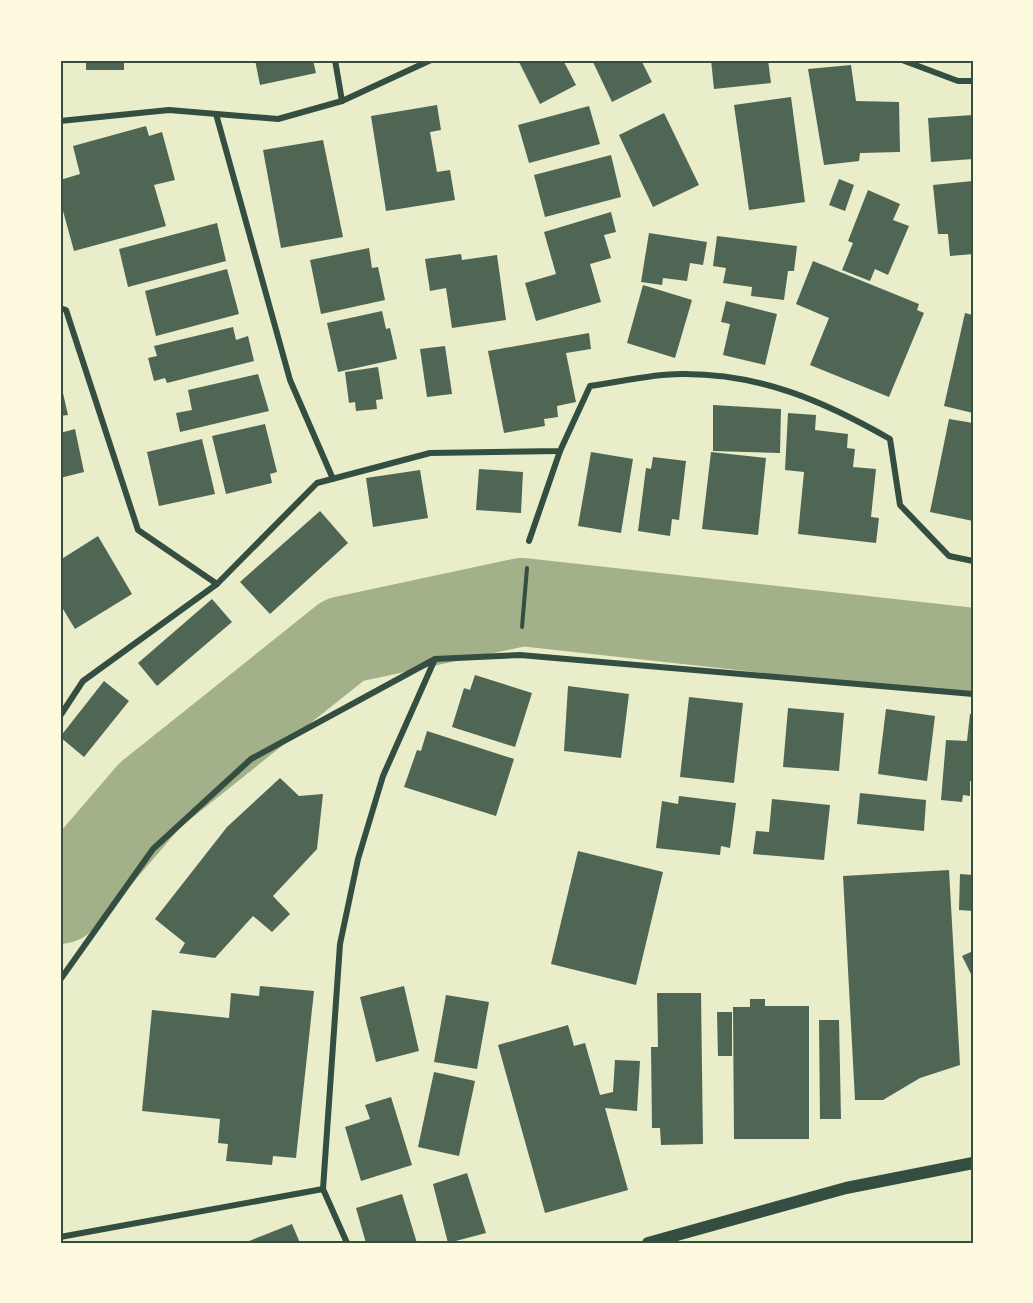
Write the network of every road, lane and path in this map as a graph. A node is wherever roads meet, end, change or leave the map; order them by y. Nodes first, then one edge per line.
1 (335, 60) edge
2 (431, 60) edge
3 (902, 60) edge
4 (973, 81) edge
5 (342, 101) junction
6 (216, 114) junction
7 (60, 121) edge
8 (60, 308) edge
9 (560, 451) junction
10 (333, 479) junction
11 (529, 541) joint
12 (973, 561) edge
13 (217, 584) junction
14 (520, 645) joint
15 (520, 655) junction
16 (435, 659) junction
17 (973, 694) edge
18 (60, 716) edge
19 (60, 980) edge
20 (973, 1163) edge
21 (323, 1189) junction
22 (60, 1237) edge
23 (347, 1243) edge
24 (648, 1243) edge

1 - 5 street
2 - 5 street
3 - 4 street
5 - 6 street
6 - 7 street
6 - 10 street
8 - 13 street
9 - 10 street
9 - 11 street
9 - 12 street
10 - 13 street
11 - 14 path
13 - 18 street
14 - 15 street
15 - 16 street
15 - 17 street
16 - 19 street
16 - 21 street
20 - 24 main road
21 - 22 street
21 - 23 street

